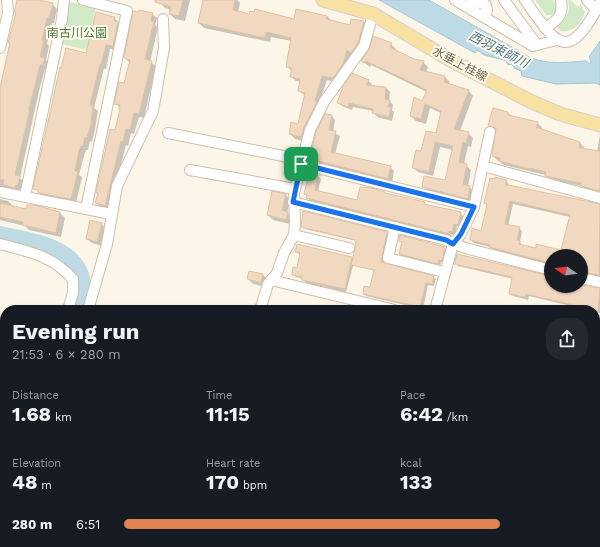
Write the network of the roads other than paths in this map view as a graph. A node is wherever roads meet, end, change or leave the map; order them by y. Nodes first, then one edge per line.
1 (64, 0) edge
2 (83, 0) edge
3 (323, 0) edge
4 (456, 0) edge
5 (471, 0) edge
6 (504, 0) edge
7 (525, 0) edge
8 (561, 0) edge
9 (588, 0) edge
10 (5, 4) edge
11 (598, 7) edge
12 (373, 14) junction
13 (485, 17) junction
14 (163, 19) dead end
15 (545, 28) junction
16 (557, 40) junction
17 (537, 45) junction
18 (0, 48) edge
19 (600, 126) edge
20 (490, 132) dead end
21 (168, 133) dead end
22 (301, 164) junction
23 (483, 166) junction
24 (190, 170) dead end
25 (295, 189) junction
26 (0, 192) edge
27 (24, 196) junction
28 (600, 198) edge
29 (293, 202) junction
30 (474, 207) junction
31 (86, 209) junction
32 (111, 214) junction
33 (395, 226) junction
34 (294, 235) junction
35 (0, 244) edge
36 (453, 244) junction
37 (348, 248) dead end
38 (544, 268) edge
39 (444, 272) junction
40 (588, 279) edge
41 (271, 280) junction
42 (600, 282) edge
43 (70, 305) edge
44 (89, 305) edge
45 (262, 305) edge
46 (374, 305) edge
47 (436, 305) edge

1 - 27 street
2 - 31 street
3 - 12 main road, 水垂上桂線
4 - 13 street
5 - 13 street
6 - 17 street
7 - 15 street
8 - 15 street
9 - 11 street
10 - 18 street
11 - 16 street
12 - 19 main road, 水垂上桂線
12 - 22 street
13 - 17 street
14 - 32 street
15 - 16 street
16 - 17 street
20 - 23 street
21 - 22 street
22 - 25 street
22 - 30 street
23 - 28 street
23 - 30 street
24 - 25 street
25 - 29 street
26 - 27 street
27 - 31 street
29 - 33 street
29 - 34 street
30 - 36 street
31 - 32 street
32 - 44 street
33 - 36 street
33 - 39 street
34 - 37 street
34 - 41 street
35 - 43 street
36 - 38 street
36 - 39 street
39 - 47 street
40 - 42 street
41 - 45 street
41 - 46 street

